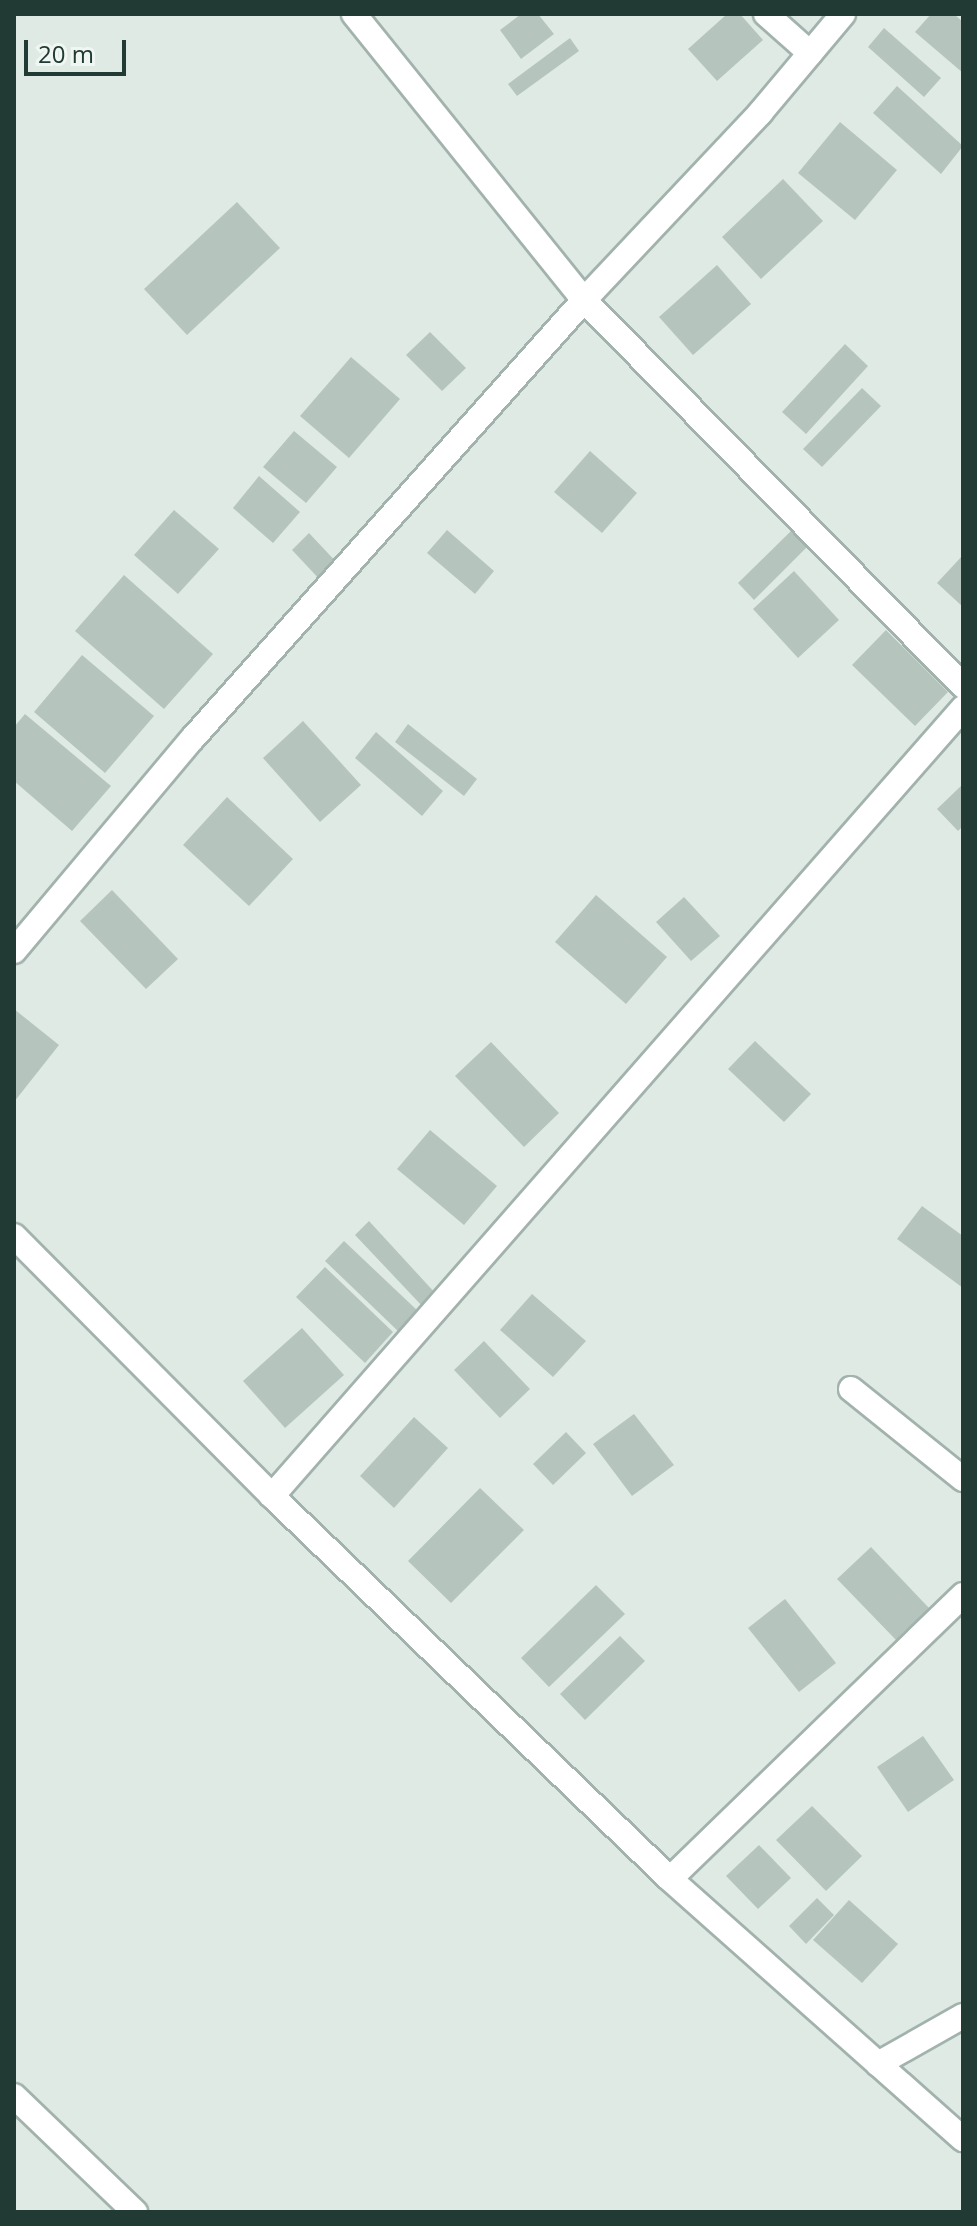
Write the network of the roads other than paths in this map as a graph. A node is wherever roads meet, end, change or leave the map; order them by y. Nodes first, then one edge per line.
1 (354, 14) edge
2 (766, 14) edge
3 (843, 14) edge
4 (810, 53) junction
5 (584, 300) junction
6 (963, 686) edge
7 (963, 708) edge
8 (14, 951) edge
9 (14, 1236) edge
10 (851, 1389) dead end
11 (963, 1479) edge
12 (272, 1496) junction
13 (963, 1595) edge
14 (670, 1879) junction
15 (963, 2016) edge
16 (878, 2064) junction
17 (14, 2096) edge
18 (963, 2139) edge
19 (135, 2212) edge

1 - 5 street
2 - 4 street
3 - 4 street
4 - 5 street
5 - 6 street
5 - 8 street
7 - 12 street
9 - 12 street
10 - 11 street
12 - 14 street
13 - 14 street
14 - 16 street
15 - 16 street
16 - 18 street
17 - 19 street

